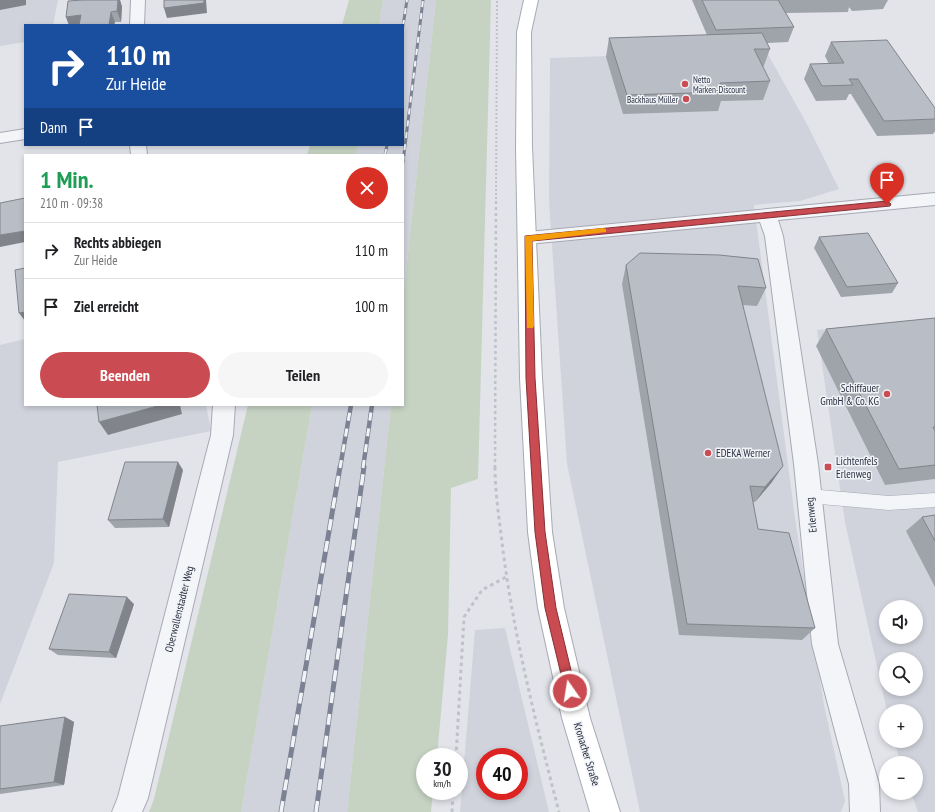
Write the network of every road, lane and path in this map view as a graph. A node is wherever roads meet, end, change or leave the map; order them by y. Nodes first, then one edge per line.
1 (138, 0) edge
2 (497, 0) edge
3 (531, 0) edge
4 (137, 24) edge
5 (24, 134) edge
6 (0, 138) edge
7 (935, 199) edge
8 (767, 215) junction
9 (528, 238) junction
10 (224, 406) edge
11 (809, 496) junction
12 (935, 500) edge
13 (506, 577) junction
14 (457, 748) edge
15 (453, 800) edge
16 (127, 812) edge
17 (452, 812) edge
18 (559, 812) edge
19 (605, 812) edge
20 (865, 812) edge

1 - 4 street
2 - 13 path
3 - 9 street, Kronacher Straße
5 - 6 street
7 - 8 street
8 - 9 street
8 - 11 street, Erlenweg
9 - 19 street, Kronacher Straße
10 - 16 street, Oberwallenstadter Weg
11 - 12 lane
11 - 20 street, Erlenweg
13 - 14 path
13 - 18 path
15 - 17 path

